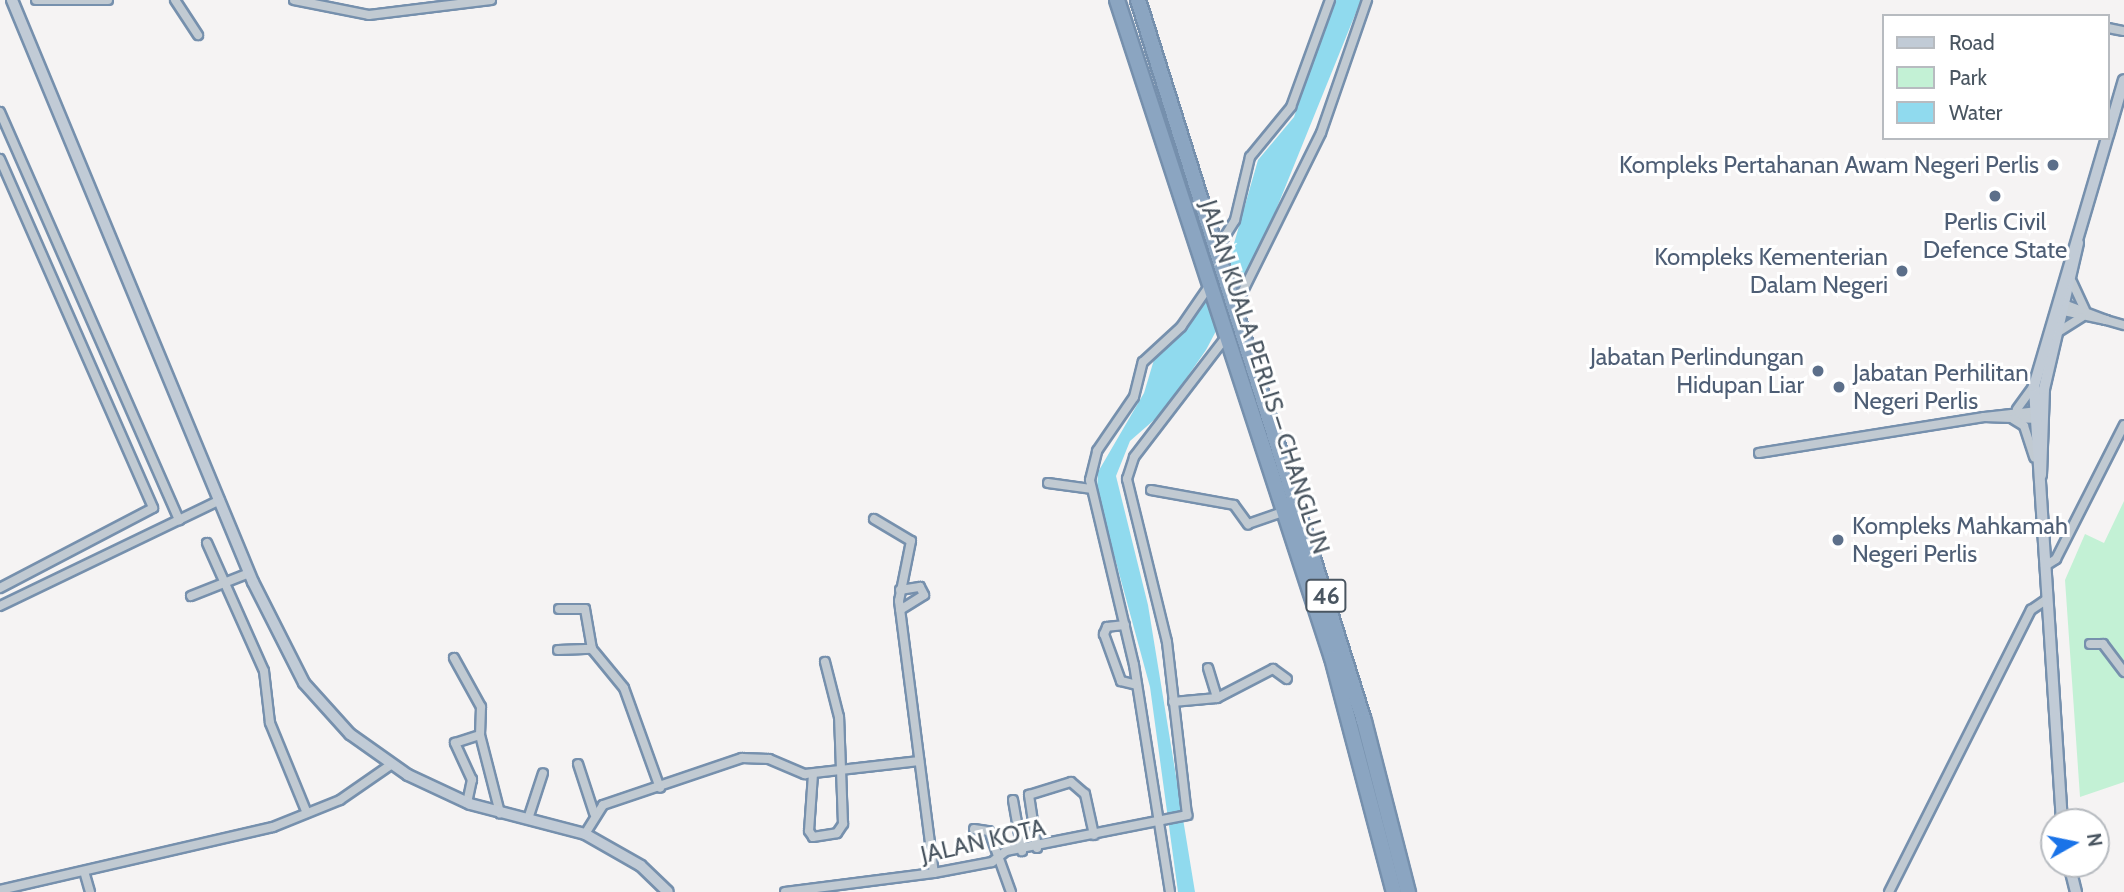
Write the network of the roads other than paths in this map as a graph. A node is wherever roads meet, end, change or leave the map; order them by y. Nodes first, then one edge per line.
1 (12, 0) edge
2 (36, 0) edge
3 (108, 0) edge
4 (175, 0) edge
5 (295, 0) edge
6 (492, 0) edge
7 (1117, 0) edge
8 (1138, 0) edge
9 (1330, 0) edge
10 (1367, 0) edge
11 (198, 35) dead end
12 (2124, 80) edge
13 (0, 112) edge
14 (2110, 130) edge
15 (2107, 140) edge
16 (0, 159) edge
17 (2082, 223) junction
18 (1218, 251) junction
19 (2075, 265) junction
20 (1212, 284) junction
21 (1235, 304) junction
22 (2058, 306) junction
23 (2086, 314) junction
24 (2124, 325) edge
25 (1227, 332) junction
26 (2055, 336) junction
27 (2034, 386) junction
28 (2010, 414) junction
29 (2037, 415) junction
30 (2124, 425) edge
31 (1759, 453) dead end
32 (2034, 457) junction
33 (1048, 483) dead end
34 (1091, 489) junction
35 (1151, 489) dead end
36 (220, 499) junction
37 (2040, 505) junction
38 (1285, 511) junction
39 (181, 518) junction
40 (874, 519) dead end
41 (207, 543) dead end
42 (2045, 566) junction
43 (249, 573) junction
44 (227, 583) junction
45 (0, 587) edge
46 (900, 590) junction
47 (191, 596) dead end
48 (2046, 600) junction
49 (0, 606) edge
50 (559, 610) dead end
51 (900, 610) junction
52 (1125, 625) junction
53 (2090, 644) dead end
54 (592, 649) junction
55 (558, 650) dead end
56 (454, 659) dead end
57 (825, 662) dead end
58 (1208, 668) dead end
59 (2124, 672) edge
60 (1287, 678) dead end
61 (1137, 685) junction
62 (1217, 698) junction
63 (1173, 702) junction
64 (480, 735) junction
65 (919, 761) junction
66 (392, 764) junction
67 (578, 764) dead end
68 (840, 770) junction
69 (543, 773) dead end
70 (813, 774) junction
71 (660, 788) junction
72 (1013, 800) dead end
73 (467, 803) junction
74 (2061, 808) edge
75 (307, 813) junction
76 (500, 813) junction
77 (594, 813) junction
78 (528, 819) junction
79 (1158, 820) junction
80 (974, 829) dead end
81 (584, 834) junction
82 (1094, 835) junction
83 (1037, 848) junction
84 (1022, 850) junction
85 (999, 855) junction
86 (84, 871) junction
87 (934, 873) junction
88 (23, 888) edge
89 (0, 890) edge
90 (90, 892) edge
91 (668, 892) edge
92 (785, 892) edge
93 (1012, 892) edge
94 (1170, 892) edge
95 (1394, 892) edge
96 (1408, 892) edge
97 (1889, 892) edge

1 - 36 main road
2 - 3 street
4 - 11 street
5 - 6 street
7 - 20 highway, JALAN KUALA PERLIS – CHANGLUN / 46
8 - 18 highway, JALAN KUALA PERLIS – CHANGLUN / 46
9 - 18 street
10 - 21 street
12 - 14 main road
13 - 39 street
15 - 17 main road
16 - 45 street
17 - 19 main road
17 - 22 main road
18 - 21 highway, JALAN KUALA PERLIS – CHANGLUN / 46
19 - 22 main road
19 - 23 street
20 - 25 highway, JALAN KUALA PERLIS – CHANGLUN / 46
20 - 34 street
21 - 96 highway, JALAN KUALA PERLIS – CHANGLUN / 46
22 - 23 street
22 - 26 main road
22 - 27 main road
23 - 24 street
23 - 26 street
25 - 38 highway, JALAN KUALA PERLIS – CHANGLUN / 46
25 - 63 street
26 - 29 main road
27 - 28 street
27 - 29 main road
28 - 29 street
28 - 31 street
28 - 32 street
29 - 32 main road
29 - 37 main road
30 - 42 street
32 - 37 main road
33 - 34 street
34 - 52 street
35 - 38 street
36 - 39 street
36 - 43 main road
37 - 42 main road
38 - 95 highway, JALAN KUALA PERLIS – CHANGLUN / 46
39 - 49 street
40 - 46 street
41 - 44 street
42 - 48 main road
43 - 44 street
43 - 66 main road
44 - 47 street
44 - 75 street
46 - 51 street
46 - 51 street
48 - 74 main road
48 - 97 street
50 - 54 street
51 - 65 street
52 - 61 street
52 - 61 street
53 - 59 street
54 - 55 street
54 - 71 street
56 - 64 street
57 - 68 street
58 - 62 street
60 - 62 street
61 - 79 street
62 - 63 street
63 - 79 street, JALAN KOTA
64 - 73 street
64 - 76 street
65 - 68 street
65 - 87 street
66 - 73 main road
66 - 75 street
67 - 77 street
68 - 70 street
68 - 70 street
69 - 78 street
70 - 71 street
71 - 77 street
72 - 84 street
73 - 76 main road
75 - 86 street
76 - 78 main road
77 - 81 street
78 - 81 main road
79 - 82 street, JALAN KOTA
79 - 94 street
80 - 85 street
81 - 91 main road
82 - 83 street, JALAN KOTA
82 - 83 street
83 - 84 street, JALAN KOTA
84 - 85 street, JALAN KOTA
85 - 87 street, JALAN KOTA
85 - 93 street
86 - 88 street
86 - 90 street
87 - 92 street, JALAN KOTA
88 - 89 street

